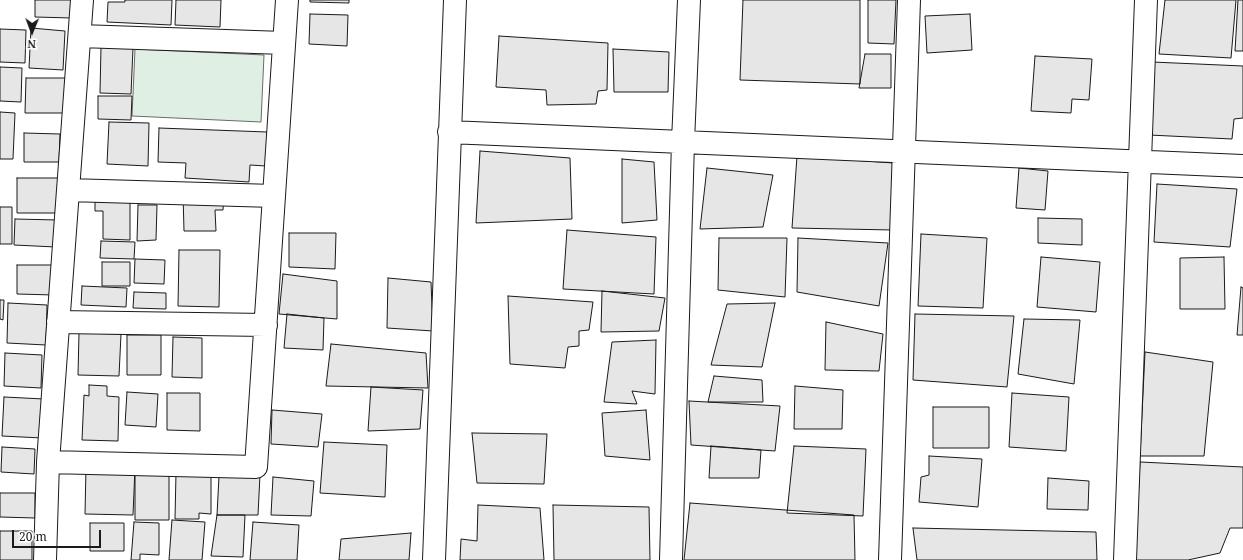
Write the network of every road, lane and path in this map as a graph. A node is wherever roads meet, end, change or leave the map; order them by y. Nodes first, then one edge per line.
1 (82, 0) edge
2 (287, 0) edge
3 (455, 0) edge
4 (689, 0) edge
5 (909, 0) edge
6 (1146, 0) edge
7 (80, 36) junction
8 (284, 43) junction
9 (449, 132) junction
10 (683, 142) junction
11 (904, 152) junction
12 (1140, 161) junction
13 (1243, 166) edge
14 (68, 190) junction
15 (274, 196) junction
16 (58, 322) junction
17 (266, 325) junction
18 (48, 462) junction
19 (45, 560) edge
20 (434, 560) edge
21 (671, 560) edge
22 (890, 560) edge
23 (1125, 560) edge

1 - 7 street
2 - 8 street
3 - 9 street
4 - 10 street
5 - 11 street
6 - 12 street
7 - 8 street
7 - 14 street
8 - 15 street
9 - 10 street
9 - 20 street
10 - 11 street
10 - 21 street
11 - 12 street
11 - 22 street
12 - 13 street
12 - 23 street
14 - 15 street
14 - 16 street
15 - 17 street
16 - 17 street
16 - 18 street
17 - 18 street
18 - 19 street

